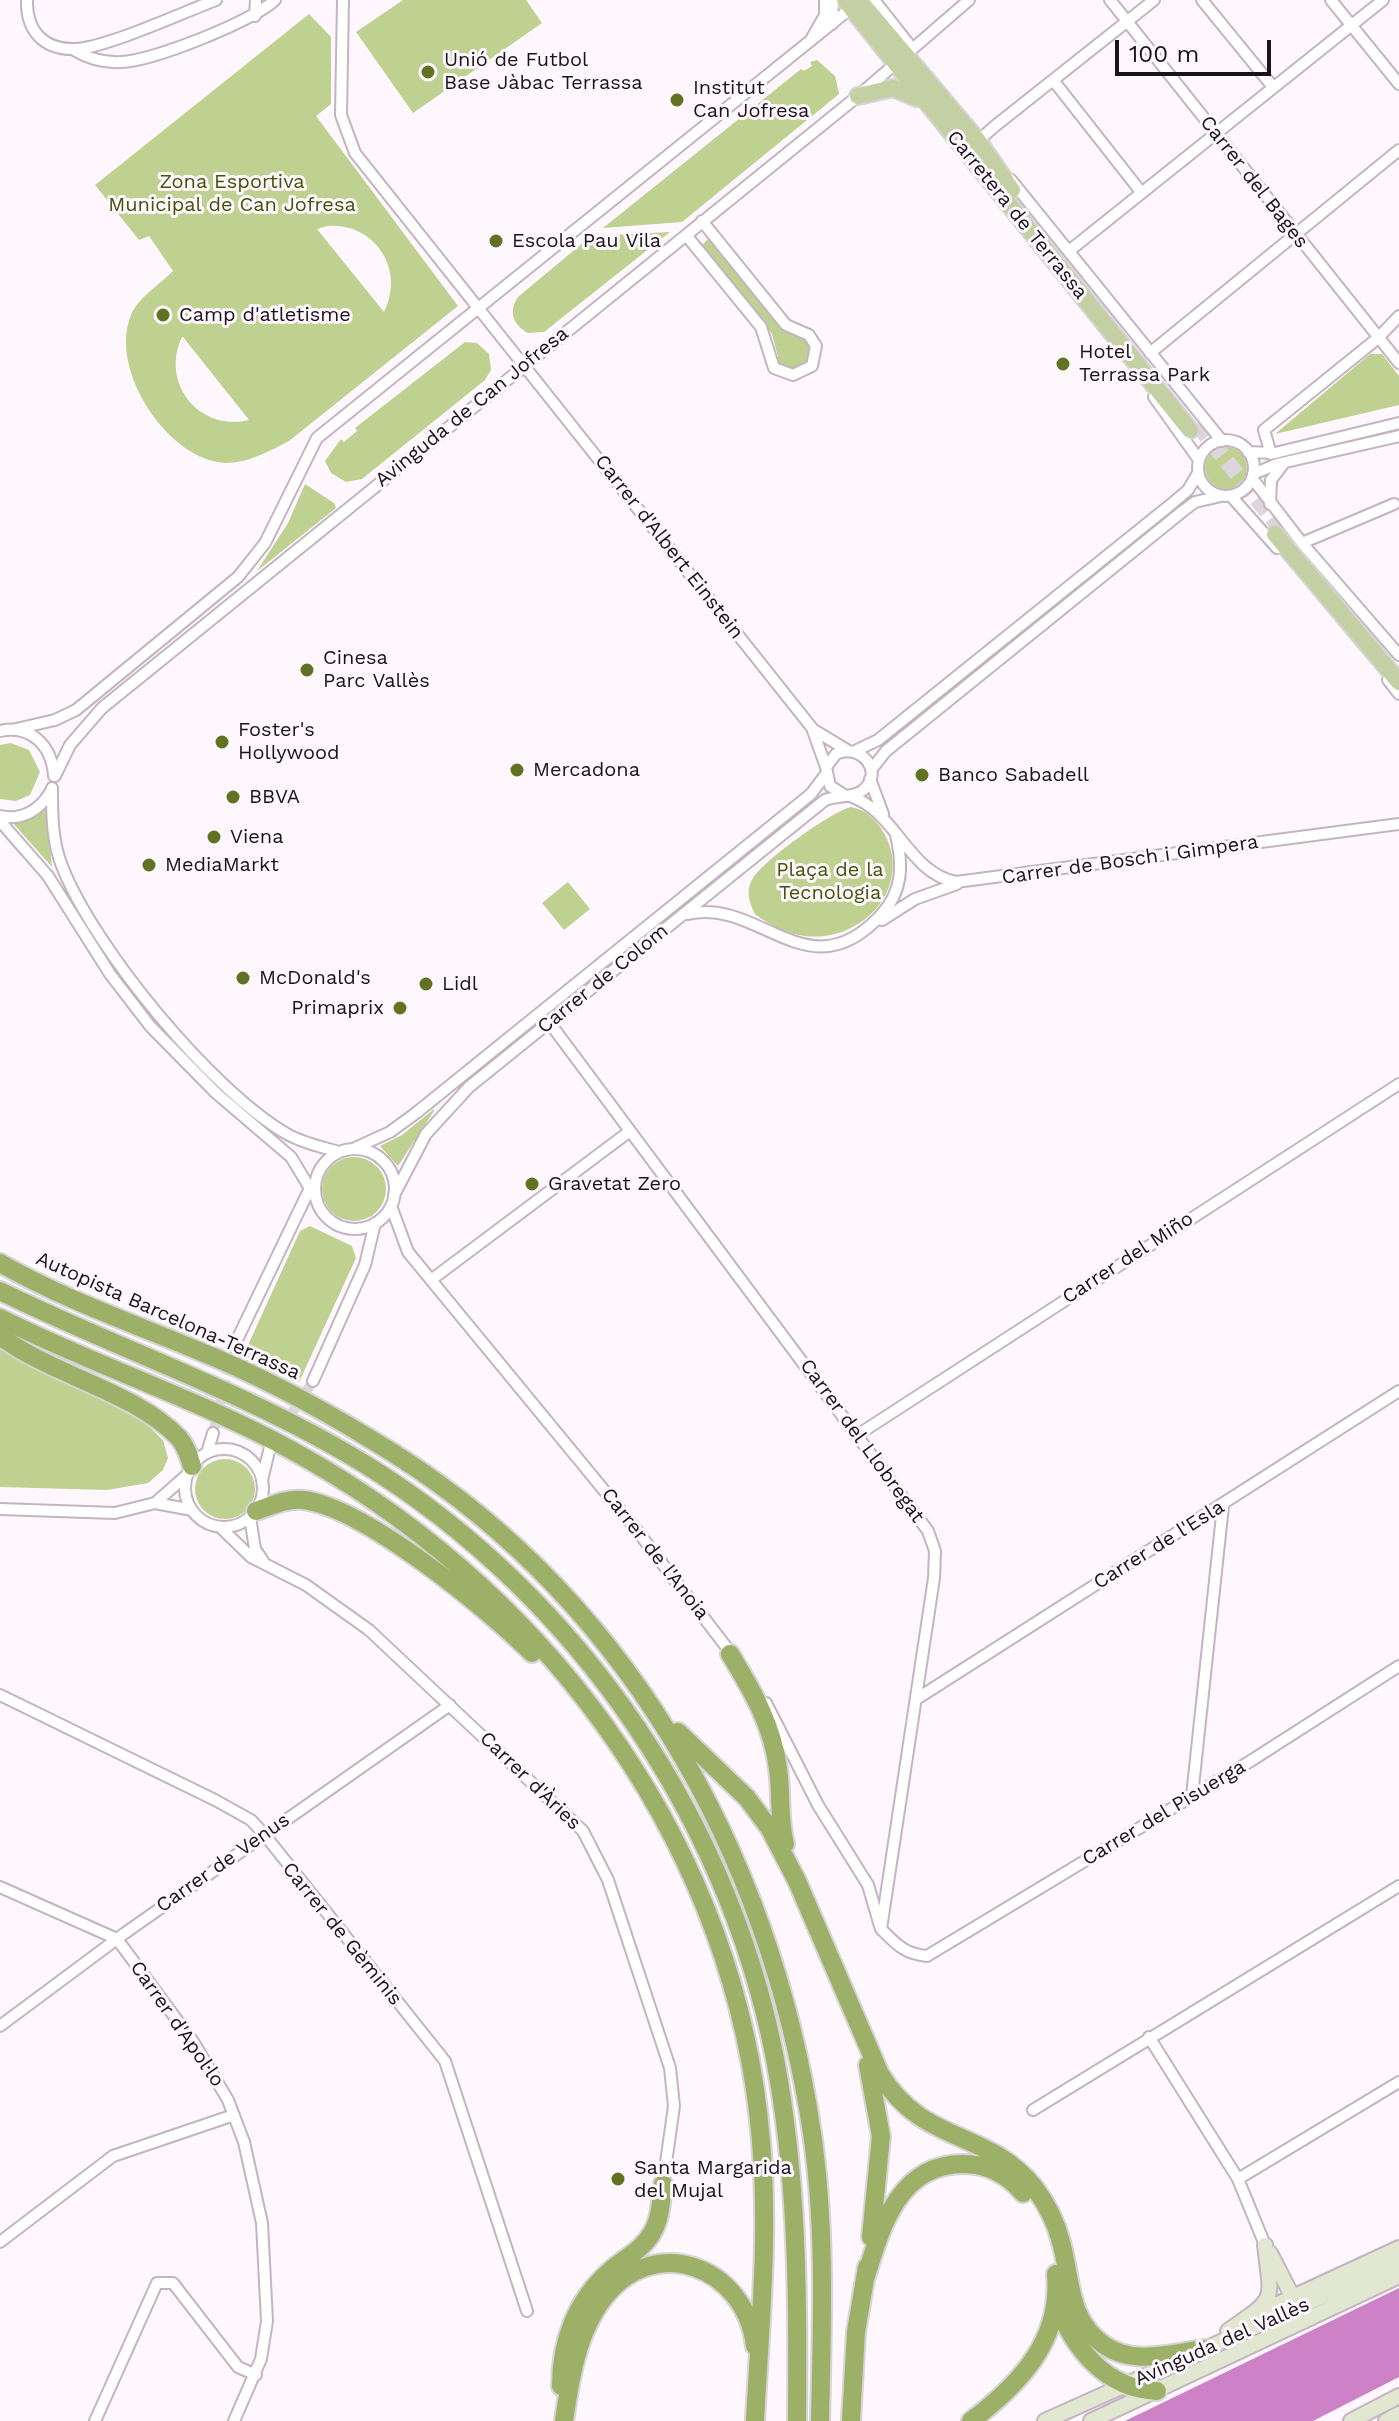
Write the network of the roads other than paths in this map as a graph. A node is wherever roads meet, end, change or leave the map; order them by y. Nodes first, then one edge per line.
1 (27, 0) edge
2 (216, 0) edge
3 (256, 0) edge
4 (275, 0) edge
5 (343, 0) edge
6 (825, 0) edge
7 (833, 0) edge
8 (874, 0) edge
9 (969, 0) edge
10 (1110, 0) edge
11 (1154, 0) edge
12 (1202, 0) edge
13 (1331, 0) edge
14 (1383, 0) edge
15 (852, 3) edge
16 (255, 16) junction
17 (1127, 21) junction
18 (832, 24) junction
19 (1351, 25) junction
20 (809, 43) junction
21 (901, 48) junction
22 (74, 50) junction
23 (1053, 80) junction
24 (1399, 84) edge
25 (1273, 87) junction
26 (858, 96) junction
27 (929, 107) junction
28 (1215, 134) junction
29 (978, 141) junction
30 (1399, 150) edge
31 (980, 171) junction
32 (1141, 192) junction
33 (702, 221) junction
34 (686, 235) junction
35 (1295, 235) junction
36 (1069, 251) junction
37 (479, 309) junction
38 (1399, 316) edge
39 (1378, 338) junction
40 (1150, 353) junction
41 (1399, 363) edge
42 (525, 366) junction
43 (1399, 423) edge
44 (1399, 436) edge
45 (1222, 441) junction
46 (1248, 452) junction
47 (1271, 454) junction
48 (1199, 460) junction
49 (1284, 463) junction
50 (1198, 473) junction
51 (1253, 476) junction
52 (1226, 496) junction
53 (1270, 504) junction
54 (1394, 504) dead end
55 (1302, 543) junction
56 (1399, 655) edge
57 (1399, 669) edge
58 (1399, 682) edge
59 (1399, 694) edge
60 (6, 728) edge
61 (812, 728) junction
62 (851, 750) junction
63 (826, 770) junction
64 (871, 775) junction
65 (55, 776) junction
66 (52, 788) junction
67 (846, 796) junction
68 (0, 819) edge
69 (885, 820) junction
70 (1399, 824) edge
71 (896, 833) junction
72 (966, 881) junction
73 (682, 915) junction
74 (870, 927) junction
75 (549, 1022) junction
76 (1399, 1084) edge
77 (630, 1131) junction
78 (355, 1148) junction
79 (339, 1152) junction
80 (317, 1176) junction
81 (307, 1194) junction
82 (317, 1200) junction
83 (392, 1200) junction
84 (375, 1223) junction
85 (0, 1263) edge
86 (431, 1280) junction
87 (0, 1291) edge
88 (0, 1318) edge
89 (0, 1336) edge
90 (234, 1346) tunnel mouth
91 (313, 1381) tunnel mouth
92 (1399, 1391) edge
93 (213, 1433) tunnel mouth
94 (859, 1434) junction
95 (270, 1447) tunnel mouth
96 (207, 1453) junction
97 (190, 1470) junction
98 (262, 1480) junction
99 (155, 1503) junction
100 (1223, 1506) junction
101 (0, 1509) edge
102 (192, 1510) junction
103 (253, 1514) junction
104 (220, 1527) junction
105 (263, 1561) junction
106 (730, 1654) junction
107 (1399, 1666) edge
108 (0, 1695) edge
109 (918, 1698) junction
110 (649, 1701) junction
111 (450, 1705) junction
112 (1192, 1796) junction
113 (264, 1834) junction
114 (685, 1860) junction
115 (797, 1881) junction
116 (1399, 1886) edge
117 (0, 1887) edge
118 (881, 1929) junction
119 (117, 1939) junction
120 (848, 2001) junction
121 (0, 2026) edge
122 (1149, 2037) junction
123 (1399, 2082) edge
124 (1033, 2110) dead end
125 (234, 2115) junction
126 (1238, 2179) junction
127 (663, 2184) joint
128 (0, 2242) edge
129 (1265, 2245) junction
130 (1399, 2248) edge
131 (1399, 2262) edge
132 (1399, 2276) edge
133 (865, 2279) junction
134 (1271, 2287) junction
135 (1290, 2300) junction
136 (1057, 2304) junction
137 (527, 2311) dead end
138 (1254, 2315) junction
139 (1263, 2341) junction
140 (1205, 2349) junction
141 (757, 2372) junction
142 (256, 2375) junction
143 (1122, 2385) junction
144 (1157, 2391) junction
145 (1399, 2396) edge
146 (1399, 2414) edge
147 (95, 2421) edge
148 (234, 2421) edge
149 (564, 2421) edge
150 (755, 2421) edge
151 (797, 2421) edge
152 (820, 2421) edge
153 (851, 2421) edge
154 (971, 2421) edge
155 (1045, 2421) edge
156 (1091, 2421) edge
157 (1351, 2421) edge
158 (1386, 2421) edge

1 - 22 street
2 - 22 street
3 - 16 street
4 - 16 street
5 - 37 street, Carrer d'Albert Einstein
6 - 20 street
7 - 18 street
8 - 21 street
9 - 21 street, Avinguda de Can Jofresa
10 - 17 street, Carrer del Bages
11 - 17 street
12 - 25 street
13 - 19 street
14 - 19 street
15 - 18 street
15 - 21 main road, Carretera de Terrassa
16 - 22 street
17 - 23 street
17 - 28 street, Carrer del Bages
18 - 20 street
19 - 24 street
19 - 25 street
20 - 37 street
21 - 26 street, Avinguda de Can Jofresa
21 - 27 main road, Carretera de Terrassa
21 - 29 main road, Carretera de Terrassa
23 - 29 street
23 - 32 street
25 - 28 street
26 - 27 main road
26 - 33 street, Avinguda de Can Jofresa
27 - 31 main road, Carretera de Terrassa
28 - 32 street
28 - 35 street, Carrer del Bages
29 - 31 main road, Carretera de Terrassa
29 - 36 street
30 - 35 street
31 - 48 street
32 - 36 street
33 - 34 street, Avinguda de Can Jofresa
33 - 34 street
34 - 42 street, Avinguda de Can Jofresa
35 - 39 street, Carrer del Bages
35 - 40 street
36 - 40 street
37 - 42 street, Carrer d'Albert Einstein
37 - 60 street
38 - 39 street
39 - 41 street, Carrer del Bages
39 - 47 street
40 - 45 street
42 - 61 street, Carrer d'Albert Einstein
42 - 65 street, Avinguda de Can Jofresa
43 - 47 street
44 - 49 street
45 - 46 street
45 - 48 street
46 - 47 street
46 - 51 street
48 - 50 street
49 - 51 street
49 - 53 street
50 - 52 street
50 - 62 street
51 - 52 street
51 - 53 street
52 - 59 street
52 - 64 street
53 - 55 street
54 - 55 street
55 - 56 street
57 - 58 main road
60 - 65 street
61 - 62 street, Carrer d'Albert Einstein
61 - 63 street, Carrer d'Albert Einstein
62 - 63 street
62 - 64 street
63 - 67 street
63 - 78 street, Carrer de Colom
64 - 67 street
64 - 69 street, Carrer de Bosch i Gimpera
65 - 66 street, Avinguda de Can Jofresa
66 - 68 street
66 - 79 street
67 - 69 street, Carrer de Bosch i Gimpera
67 - 73 street, Carrer de Colom
68 - 81 street
69 - 71 street, Carrer de Bosch i Gimpera
70 - 72 street, Carrer de Bosch i Gimpera
71 - 72 street, Carrer de Bosch i Gimpera
71 - 74 street
72 - 74 street
73 - 74 street
73 - 75 street, Carrer de Colom
75 - 77 street, Carrer del Llobregat
75 - 83 street, Carrer de Colom
76 - 94 street, Carrer del Miño
77 - 86 street
77 - 94 street, Carrer del Llobregat
78 - 79 street
78 - 83 street
79 - 80 street
80 - 81 street
80 - 82 street
81 - 82 street
81 - 90 street
82 - 84 street
83 - 84 street
83 - 86 street, Carrer de l'Anoia
84 - 91 street
85 - 110 highway, Autopista Barcelona-Terrassa
86 - 106 street, Carrer de l'Anoia
87 - 151 highway
88 - 114 highway
89 - 97 highway
92 - 100 street, Carrer de l'Esla
93 - 96 street
94 - 109 street, Carrer del Llobregat
95 - 98 street
96 - 97 street
96 - 98 street
97 - 99 street
97 - 102 street
98 - 103 street
99 - 101 street
99 - 102 street
100 - 109 street, Carrer de l'Esla
100 - 112 street
102 - 104 street
103 - 104 street
103 - 105 street
103 - 114 highway
104 - 105 street, Carrer d'Àries
105 - 111 street, Carrer d'Àries
106 - 115 highway
106 - 118 street, Carrer de l'Anoia
107 - 112 street, Carrer del Pisuerga
108 - 113 street, Carrer de Gèminis
109 - 118 street, Carrer del Llobregat
110 - 115 highway
110 - 152 highway, Autopista Barcelona-Terrassa
111 - 113 street, Carrer de Venus
111 - 127 street, Carrer d'Àries
112 - 118 street, Carrer del Pisuerga
113 - 119 street, Carrer de Venus
113 - 137 street, Carrer de Gèminis
114 - 141 highway
115 - 120 highway
116 - 122 street
117 - 119 street, Carrer d'Apol·lo
119 - 121 street, Carrer de Venus
119 - 125 street, Carrer d'Apol·lo
120 - 133 highway
120 - 140 highway
122 - 124 street
122 - 126 street
123 - 126 street
125 - 128 street
125 - 142 street, Carrer d'Apol·lo
126 - 129 street
127 - 149 highway
129 - 134 main road
129 - 135 main road
130 - 135 main road
131 - 135 main road, Avinguda del Vallès
132 - 139 main road, Avinguda del Vallès
133 - 136 highway
133 - 153 highway
134 - 135 main road
134 - 138 main road
135 - 138 main road
135 - 139 main road
135 - 140 main road, Avinguda del Vallès
136 - 143 highway
136 - 154 highway
138 - 140 main road
139 - 144 main road, Avinguda del Vallès
140 - 143 main road, Avinguda del Vallès
141 - 149 highway
141 - 150 highway
142 - 147 street
142 - 148 street, Carrer d'Apol·lo
143 - 144 highway
143 - 155 main road, Avinguda del Vallès
144 - 156 main road, Avinguda del Vallès
145 - 157 main road
146 - 158 main road

